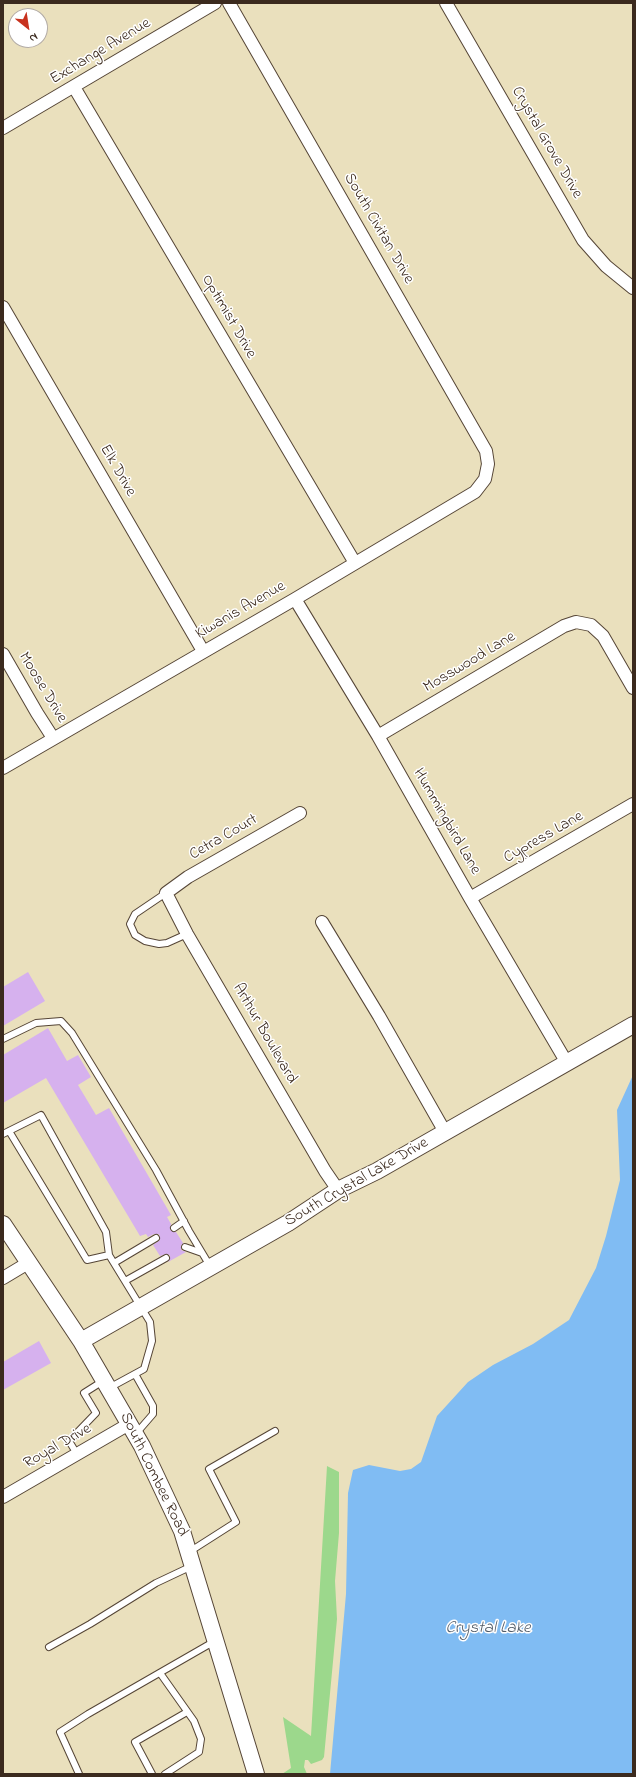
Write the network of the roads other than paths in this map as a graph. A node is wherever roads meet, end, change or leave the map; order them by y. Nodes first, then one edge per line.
1 (215, 3) edge
2 (229, 3) edge
3 (446, 3) edge
4 (74, 87) junction
5 (3, 128) edge
6 (633, 288) edge
7 (3, 307) edge
8 (486, 475) joint
9 (355, 563) junction
10 (295, 599) junction
11 (203, 651) junction
12 (3, 654) edge
13 (633, 688) edge
14 (378, 736) junction
15 (53, 738) junction
16 (3, 768) edge
17 (633, 804) edge
18 (300, 813) dead end
19 (166, 893) junction
20 (470, 898) junction
21 (322, 922) dead end
22 (187, 934) junction
23 (633, 1025) edge
24 (3, 1039) edge
25 (567, 1063) junction
26 (6, 1132) edge
27 (445, 1132) junction
28 (338, 1190) junction
29 (184, 1222) junction
30 (3, 1224) edge
31 (174, 1228) dead end
32 (156, 1238) dead end
33 (185, 1247) dead end
34 (202, 1252) junction
35 (109, 1255) junction
36 (166, 1258) dead end
37 (28, 1263) junction
38 (114, 1263) junction
39 (211, 1268) junction
40 (3, 1278) edge
41 (126, 1282) junction
42 (142, 1307) junction
43 (81, 1341) junction
44 (135, 1374) junction
45 (106, 1384) junction
46 (132, 1428) junction
47 (274, 1431) dead end
48 (77, 1454) junction
49 (3, 1497) edge
50 (191, 1559) junction
51 (216, 1641) junction
52 (49, 1647) dead end
53 (160, 1673) junction
54 (187, 1712) junction
55 (251, 1772) edge
56 (79, 1774) edge
57 (152, 1774) edge
58 (166, 1774) edge

1 - 4 street, Exchange Avenue
2 - 8 street, South Civitan Drive
3 - 6 street, Crystal Grove Drive
4 - 5 street, Exchange Avenue
4 - 9 street, Optimist Drive
7 - 11 street, Elk Drive
8 - 9 street, Kiwanis Avenue
9 - 10 street, Kiwanis Avenue
10 - 11 street, Kiwanis Avenue
10 - 14 street, Hummingbird Lane
11 - 15 street, Kiwanis Avenue
12 - 15 street, Moose Drive
13 - 14 street, Mosswood Lane
14 - 20 street, Hummingbird Lane
15 - 16 street, Kiwanis Avenue
17 - 20 street, Cypress Lane
18 - 19 street, Cetra Court
19 - 22 street, Arthur Boulevard
19 - 22 lane
20 - 25 street, Hummingbird Lane
21 - 27 street
22 - 28 street, Arthur Boulevard
23 - 25 street, South Crystal Lake Drive
24 - 29 lane
25 - 27 street, South Crystal Lake Drive
26 - 35 lane
26 - 35 lane
27 - 28 street, South Crystal Lake Drive
28 - 39 street, South Crystal Lake Drive
29 - 31 lane
29 - 34 lane
30 - 37 street, South Combee Road
32 - 38 lane
33 - 34 lane
34 - 39 lane
35 - 38 lane
36 - 41 lane
37 - 40 street
37 - 43 street, South Combee Road
38 - 41 lane
39 - 42 street, South Crystal Lake Drive
41 - 42 lane
42 - 43 street, South Crystal Lake Drive
42 - 44 lane
43 - 45 street, South Combee Road
44 - 45 lane
44 - 46 lane
45 - 46 street, South Combee Road
45 - 48 lane
46 - 48 street, Royal Drive
46 - 50 street, South Combee Road
47 - 50 lane
48 - 49 street, Royal Drive
50 - 51 street, South Combee Road
50 - 52 lane
51 - 53 lane
51 - 55 street, South Combee Road
53 - 54 lane
53 - 56 lane
54 - 57 lane
54 - 58 lane

